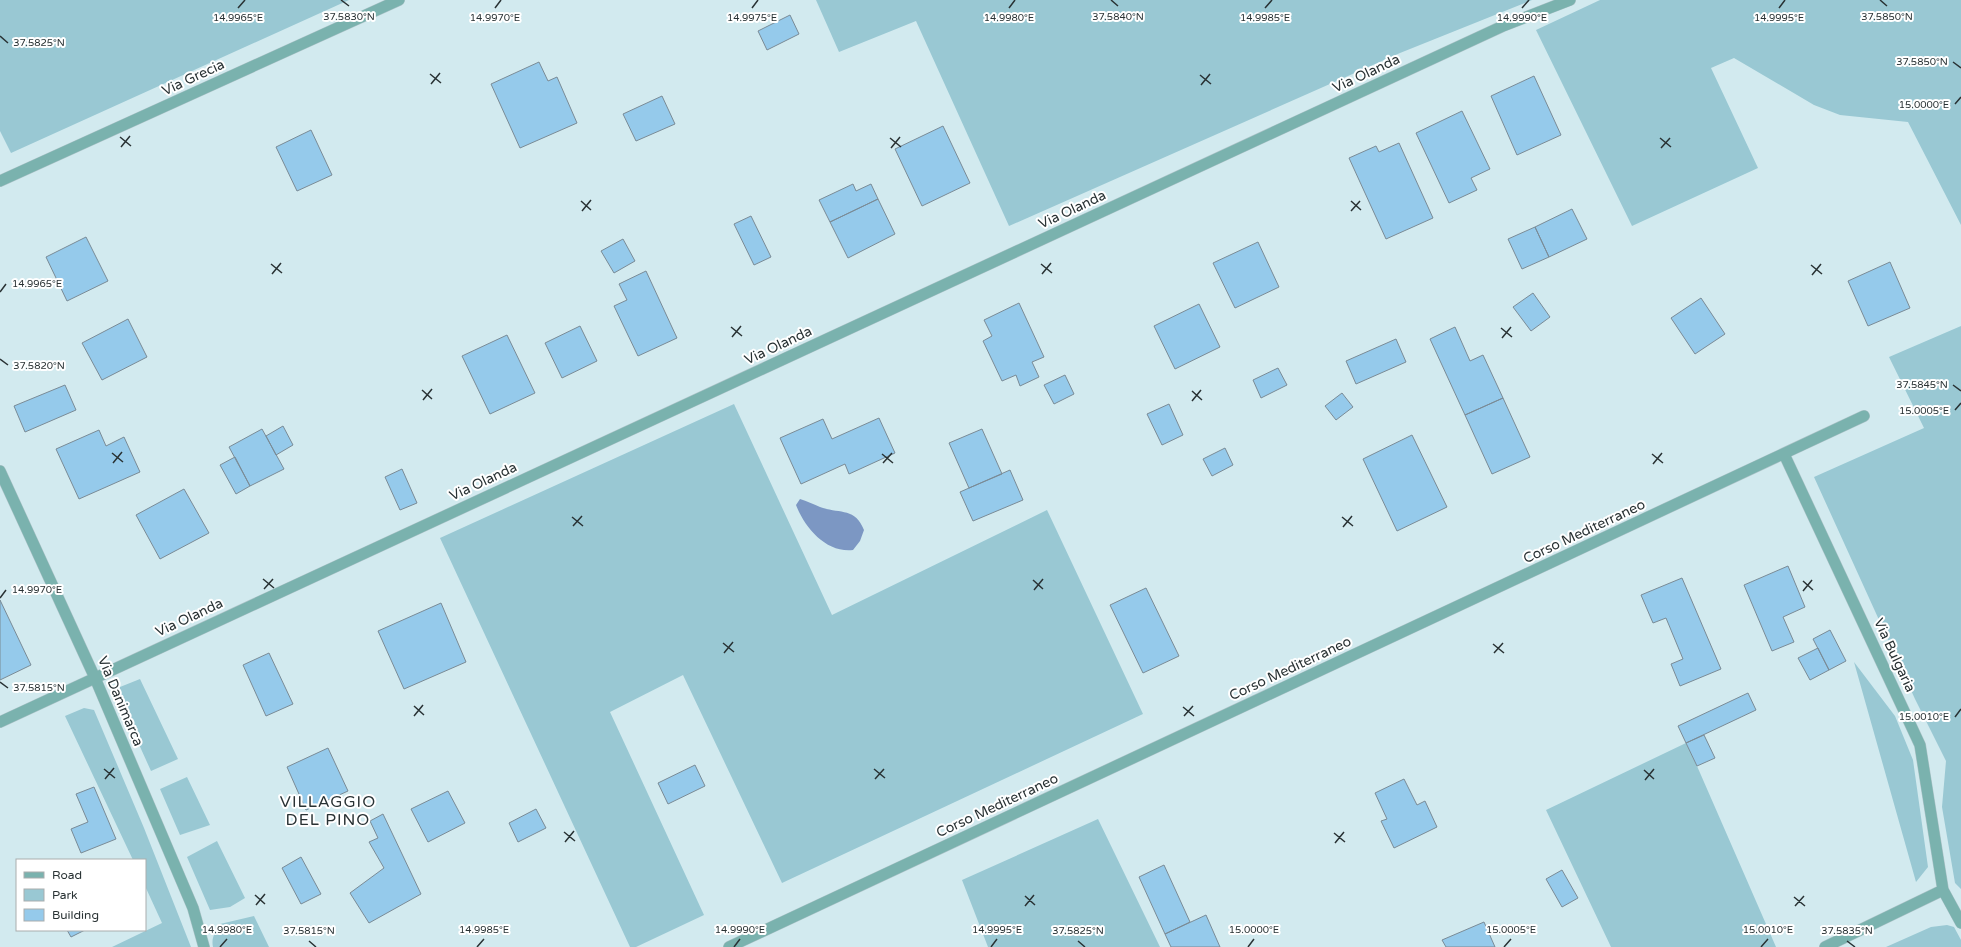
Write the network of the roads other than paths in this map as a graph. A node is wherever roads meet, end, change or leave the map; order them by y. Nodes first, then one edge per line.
1 (399, 0) edge
2 (1570, 0) edge
3 (0, 182) edge
4 (1864, 416) dead end
5 (1784, 454) junction
6 (0, 472) edge
7 (95, 678) junction
8 (0, 722) edge
9 (1943, 890) junction
10 (1961, 923) edge
11 (204, 947) edge
12 (729, 947) edge
13 (1825, 947) edge

1 - 3 street, Via Grecia
2 - 7 street, Via Olanda
4 - 5 street, Corso Mediterraneo
5 - 9 street, Via Bulgaria
5 - 12 street, Corso Mediterraneo
6 - 7 street, Via Danimarca
7 - 8 street, Via Olanda
7 - 11 street, Via Danimarca
9 - 10 street, Via Bulgaria
9 - 13 street

